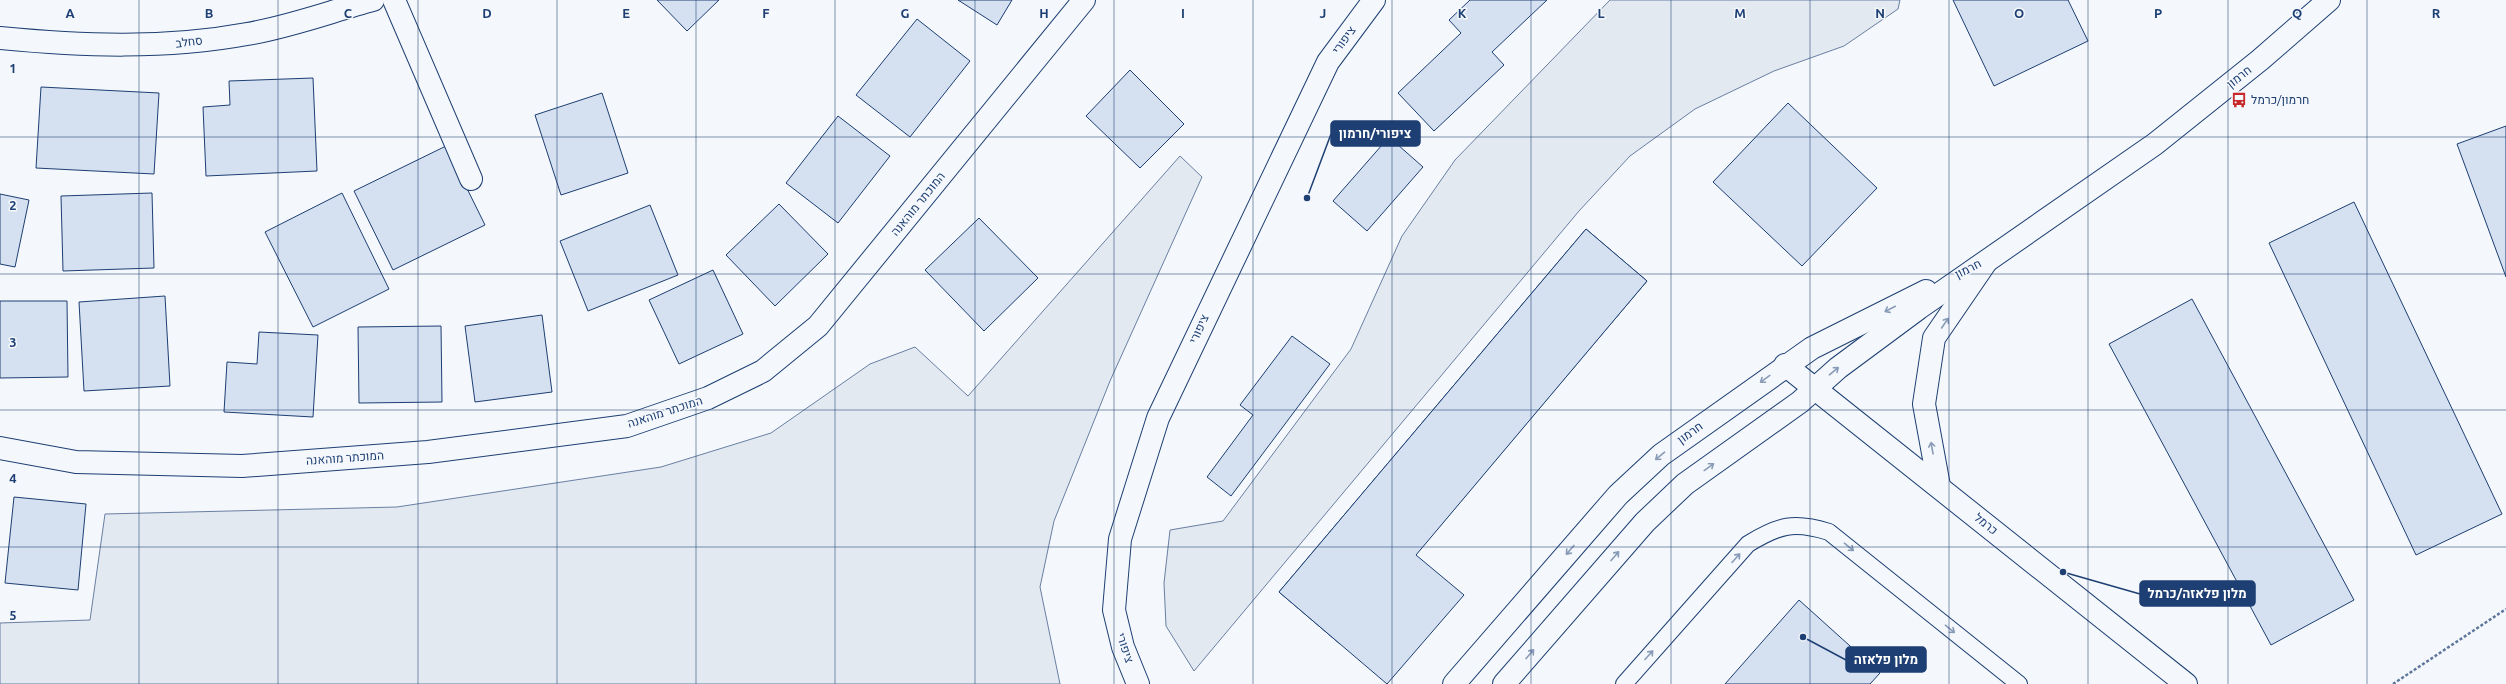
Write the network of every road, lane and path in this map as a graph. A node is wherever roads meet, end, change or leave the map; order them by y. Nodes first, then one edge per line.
1 (373, 0) edge
2 (394, 0) edge
3 (1084, 0) edge
4 (1374, 0) edge
5 (2329, 0) edge
6 (0, 38) edge
7 (471, 179) dead end
8 (1987, 259) junction
9 (1785, 365) junction
10 (1816, 388) junction
11 (0, 448) edge
12 (1939, 486) junction
13 (2506, 609) edge
14 (1138, 684) edge
15 (1454, 684) edge
16 (1504, 684) edge
17 (1624, 684) edge
18 (2019, 684) edge
19 (2186, 684) edge
20 (2393, 684) edge

1 - 6 street, סחלב
2 - 7 street
3 - 11 street, המוכתר מוהאנה
4 - 14 street, ציפורי
5 - 8 street, חרמון
8 -> 9 street, חרמון
10 -> 8 street, חרמון
12 -> 8 street
9 - 10 street, כרמל
9 -> 15 street, חרמון
10 - 12 street, כרמל
16 -> 10 street, חרמון
12 - 19 street, כרמל
13 - 20 path
17 -> 18 lane

